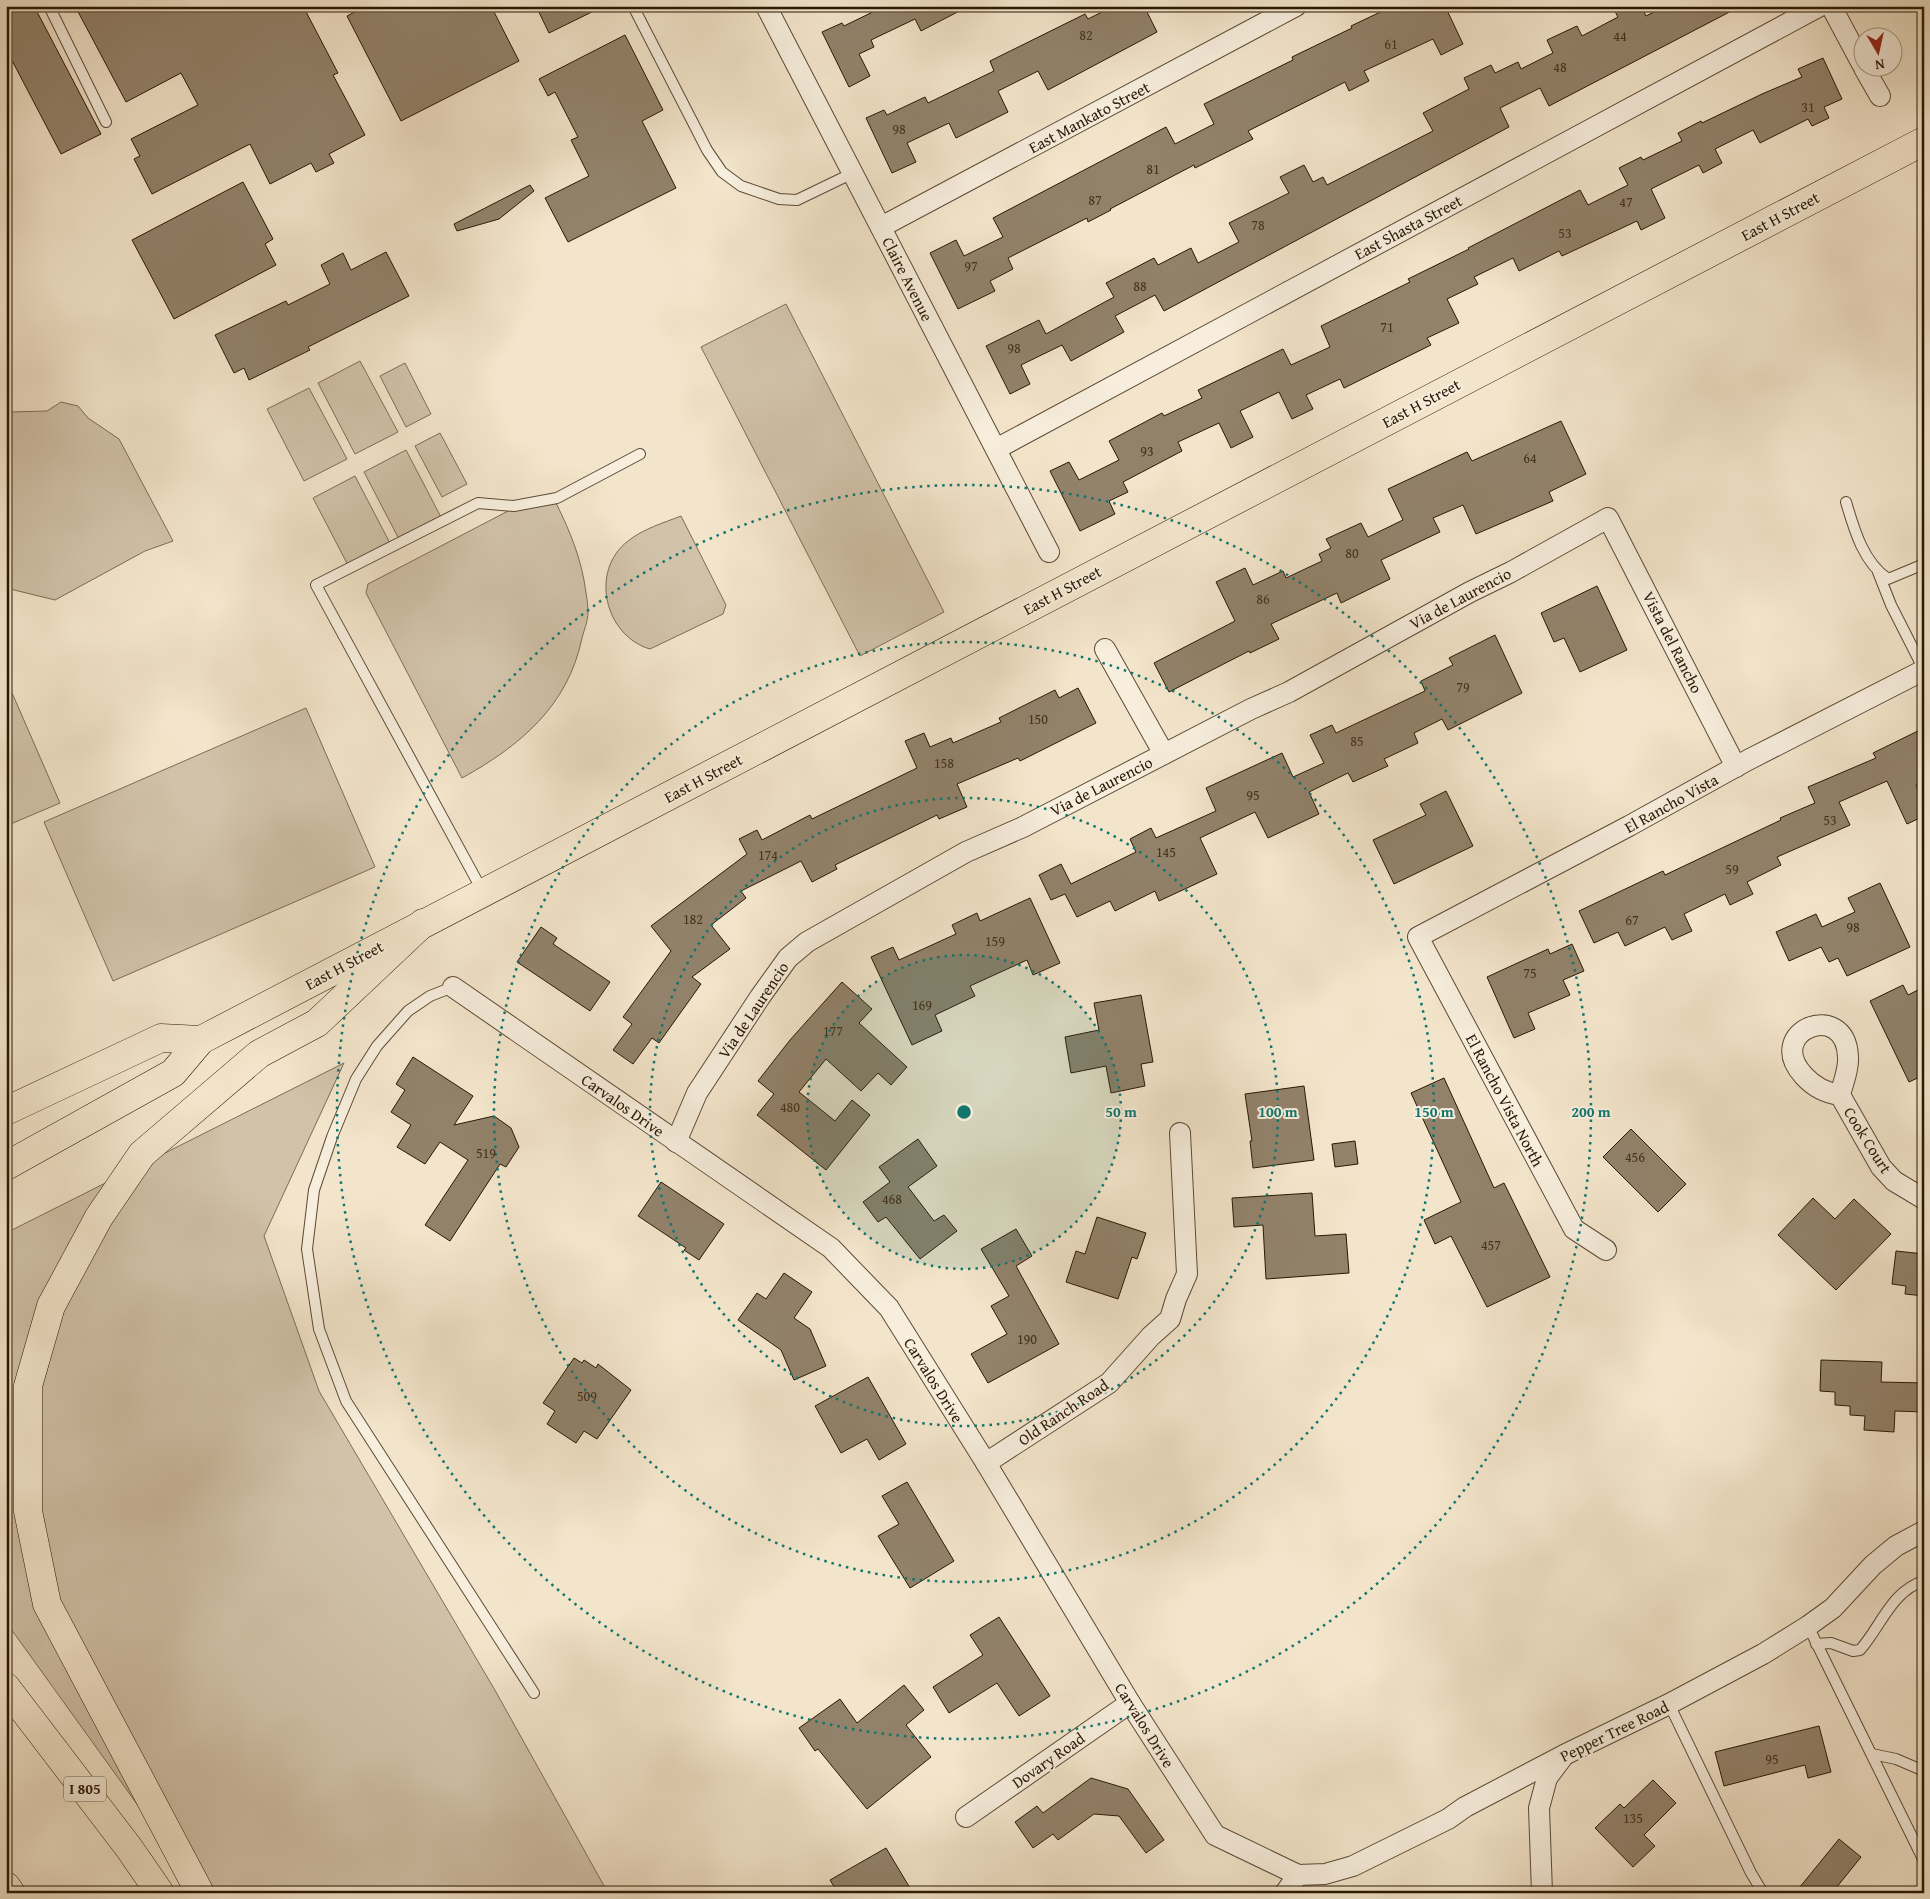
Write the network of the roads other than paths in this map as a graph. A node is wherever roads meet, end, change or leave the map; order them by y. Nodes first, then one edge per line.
1 (49, 6) edge
2 (633, 6) edge
3 (1296, 6) edge
4 (1820, 6) edge
5 (1830, 6) edge
6 (768, 7) edge
7 (1852, 46) edge
8 (1870, 78) edge
9 (1880, 96) dead end
10 (106, 122) dead end
11 (1924, 140) edge
12 (853, 173) junction
13 (881, 227) junction
14 (996, 449) junction
15 (640, 454) dead end
16 (1846, 502) dead end
17 (1608, 518) joint
18 (1049, 552) dead end
19 (1924, 564) edge
20 (1878, 572) junction
21 (1105, 648) dead end
22 (1924, 670) edge
23 (1164, 754) junction
24 (1736, 767) junction
25 (483, 892) junction
26 (423, 923) junction
27 (1418, 937) joint
28 (453, 987) joint
29 (200, 1040) junction
30 (1840, 1095) dead end
31 (6, 1111) edge
32 (1180, 1133) dead end
33 (676, 1142) junction
34 (6, 1166) edge
35 (1924, 1199) edge
36 (1606, 1250) dead end
37 (986, 1463) junction
38 (1924, 1531) edge
39 (1924, 1581) edge
40 (1812, 1635) junction
41 (6, 1687) edge
42 (534, 1693) dead end
43 (1130, 1703) junction
44 (1669, 1704) junction
45 (1872, 1754) junction
46 (1564, 1755) junction
47 (1924, 1771) edge
48 (966, 1817) dead end
49 (1924, 1862) edge
50 (1298, 1875) junction
51 (1325, 1884) edge
52 (6, 1886) edge
53 (11, 1893) edge
54 (160, 1893) edge
55 (200, 1893) edge
56 (1285, 1893) edge
57 (1542, 1893) edge
58 (1763, 1893) edge

1 - 10 lane
2 - 12 lane
3 - 13 street, East Mankato Street
4 - 14 street, East Shasta Street
5 - 7 street
6 - 12 street, Claire Avenue
8 - 9 street
11 - 25 main road, East H Street
12 - 13 street, Claire Avenue
13 - 14 street, Claire Avenue
14 - 18 street, Claire Avenue
15 - 25 lane
16 - 20 lane
17 - 23 street, Via de Laurencio
17 - 24 street, Vista del Rancho
19 - 20 lane
20 - 22 lane
21 - 23 street
22 - 24 street, El Rancho Vista
23 - 33 street, Via de Laurencio
24 - 27 street, El Rancho Vista
25 - 26 main road, East H Street
26 - 29 main road, East H Street
26 - 55 main road
27 - 36 street, El Rancho Vista North
28 - 33 street, Carvalos Drive
28 - 42 lane
29 - 31 main road
29 - 34 main road, East H Street
30 - 35 street, Cook Court
32 - 37 street, Old Ranch Road
33 - 37 street, Carvalos Drive
37 - 43 street, Carvalos Drive
38 - 40 street, Pepper Tree Road
39 - 40 lane
40 - 44 street, Pepper Tree Road
40 - 45 lane
41 - 54 main road, I 805
43 - 48 street, Dovary Road
43 - 50 street, Carvalos Drive
44 - 46 street, Pepper Tree Road
44 - 58 lane
45 - 47 lane
45 - 49 lane
46 - 51 street, Pepper Tree Road
46 - 57 street
50 - 51 street, Pepper Tree Road
50 - 56 street
52 - 53 main road

